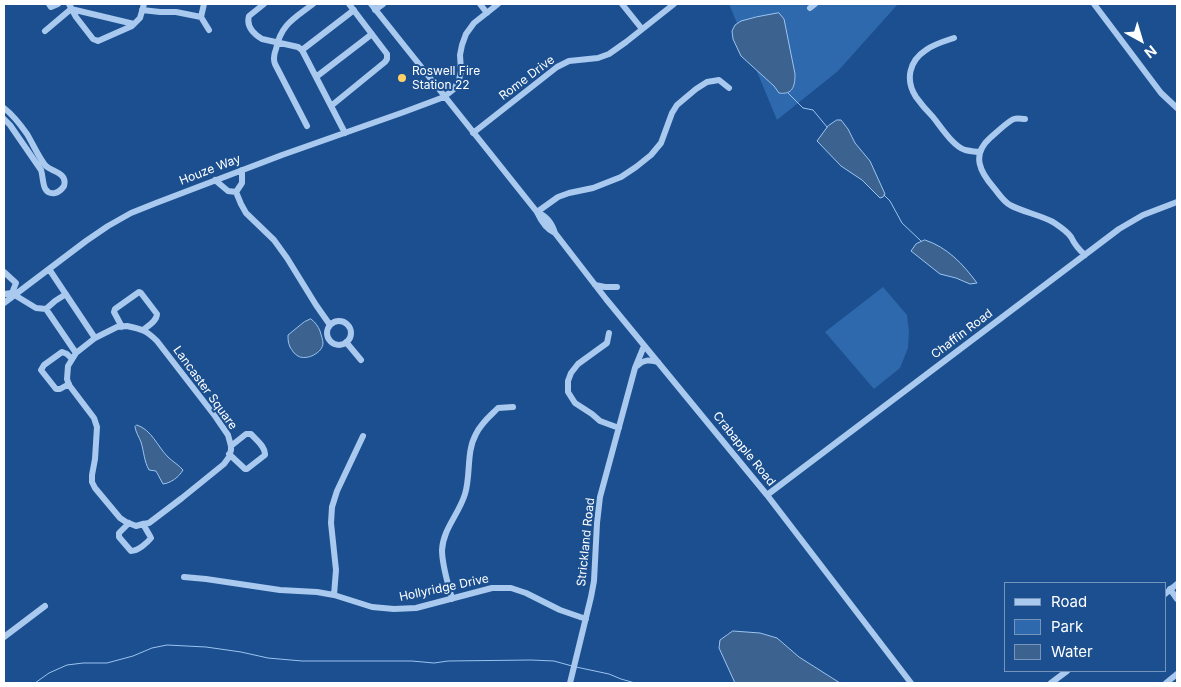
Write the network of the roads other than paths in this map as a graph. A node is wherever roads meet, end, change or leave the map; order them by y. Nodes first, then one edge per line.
1 (49, 4) edge
2 (58, 4) edge
3 (204, 4) edge
4 (264, 4) edge
5 (313, 4) edge
6 (348, 4) edge
7 (371, 4) edge
8 (383, 4) edge
9 (480, 4) edge
10 (498, 4) edge
11 (622, 4) edge
12 (674, 4) edge
13 (1094, 4) edge
14 (70, 7) edge
15 (143, 7) edge
16 (354, 10) junction
17 (375, 10) junction
18 (487, 13) junction
19 (201, 17) junction
20 (134, 24) junction
21 (642, 29) junction
22 (209, 30) dead end
23 (44, 31) dead end
24 (372, 34) junction
25 (954, 38) dead end
26 (277, 42) junction
27 (302, 50) junction
28 (316, 77) junction
29 (729, 88) dead end
30 (444, 97) junction
31 (330, 106) junction
32 (4, 108) edge
33 (1177, 108) edge
34 (4, 119) edge
35 (1026, 119) dead end
36 (16, 120) junction
37 (10, 125) junction
38 (307, 126) dead end
39 (345, 133) junction
40 (473, 133) junction
41 (980, 152) junction
42 (242, 170) junction
43 (214, 180) junction
44 (236, 192) junction
45 (1177, 202) edge
46 (537, 212) junction
47 (1085, 255) junction
48 (49, 268) junction
49 (4, 272) edge
50 (595, 285) junction
51 (617, 287) dead end
52 (4, 294) edge
53 (13, 294) junction
54 (66, 294) junction
55 (4, 303) edge
56 (46, 309) junction
57 (330, 325) junction
58 (122, 327) junction
59 (143, 330) junction
60 (609, 333) dead end
61 (95, 338) junction
62 (346, 342) junction
63 (644, 346) junction
64 (76, 353) junction
65 (72, 360) junction
66 (362, 360) dead end
67 (658, 362) junction
68 (634, 368) junction
69 (69, 384) junction
70 (513, 407) dead end
71 (619, 428) junction
72 (363, 436) dead end
73 (231, 446) junction
74 (229, 454) junction
75 (758, 484) junction
76 (778, 487) junction
77 (767, 495) junction
78 (129, 523) junction
79 (143, 524) junction
80 (184, 577) dead end
81 (1177, 584) edge
82 (1167, 592) edge
83 (334, 595) junction
84 (452, 599) junction
85 (1177, 599) edge
86 (45, 606) dead end
87 (586, 619) junction
88 (4, 637) edge
89 (1066, 672) edge
90 (1177, 674) edge
91 (570, 683) edge
92 (911, 683) edge
93 (1051, 683) edge
94 (1166, 683) edge

1 - 2 street
3 - 19 street
4 - 26 street
5 - 26 street
6 - 16 street
7 - 17 street, Crabapple Road
8 - 17 street
9 - 18 street
10 - 18 street
11 - 21 street
12 - 21 street, Rome Drive
13 - 33 street
14 - 20 street
14 - 20 street
14 - 23 street
15 - 19 street
15 - 20 street
16 - 24 street
16 - 27 street
17 - 30 street, Crabapple Road
18 - 30 street
19 - 22 street
21 - 40 street, Rome Drive
24 - 28 street
24 - 31 street
25 - 41 street
26 - 27 street
26 - 38 street
27 - 28 street
28 - 31 street
29 - 46 street
30 - 39 street, Houze Way
30 - 40 street, Crabapple Road
31 - 39 street
32 - 36 street
34 - 37 street
35 - 41 street
36 - 37 street
36 - 37 street
39 - 42 street, Houze Way
40 - 46 street, Crabapple Road
41 - 47 street
42 - 43 street, Houze Way
42 - 44 street
43 - 44 street
43 - 48 street, Houze Way
44 - 57 street
45 - 47 street, Chaffin Road
46 - 50 street, Crabapple Road
47 - 76 street, Chaffin Road
48 - 53 street, Houze Way
48 - 54 street
49 - 53 street
50 - 51 street
50 - 63 street, Crabapple Road
52 - 53 street
53 - 55 street, Houze Way
53 - 56 street
54 - 56 street
54 - 61 street
56 - 64 street
57 - 62 street
57 - 62 street
58 - 59 street
58 - 59 street
58 - 61 street
59 - 73 street, Lancaster Square
60 - 71 street
61 - 64 street
62 - 66 street
63 - 67 street, Crabapple Road
63 - 68 street, Strickland Road
64 - 65 street
65 - 69 street
65 - 69 street
67 - 68 street
67 - 75 street, Crabapple Road
68 - 71 street, Strickland Road
69 - 78 street
70 - 84 street
71 - 87 street, Strickland Road
72 - 83 street
73 - 74 street, Lancaster Square
73 - 74 street
74 - 79 street, Lancaster Square
75 - 76 street
75 - 77 street, Crabapple Road
76 - 77 street, Chaffin Road
77 - 92 street, Crabapple Road
78 - 79 street
78 - 79 street
80 - 83 street, Hollyridge Drive
81 - 82 street
82 - 85 street
83 - 84 street, Hollyridge Drive
84 - 87 street, Hollyridge Drive
86 - 88 street
87 - 91 street, Strickland Road
89 - 93 street
90 - 94 street

